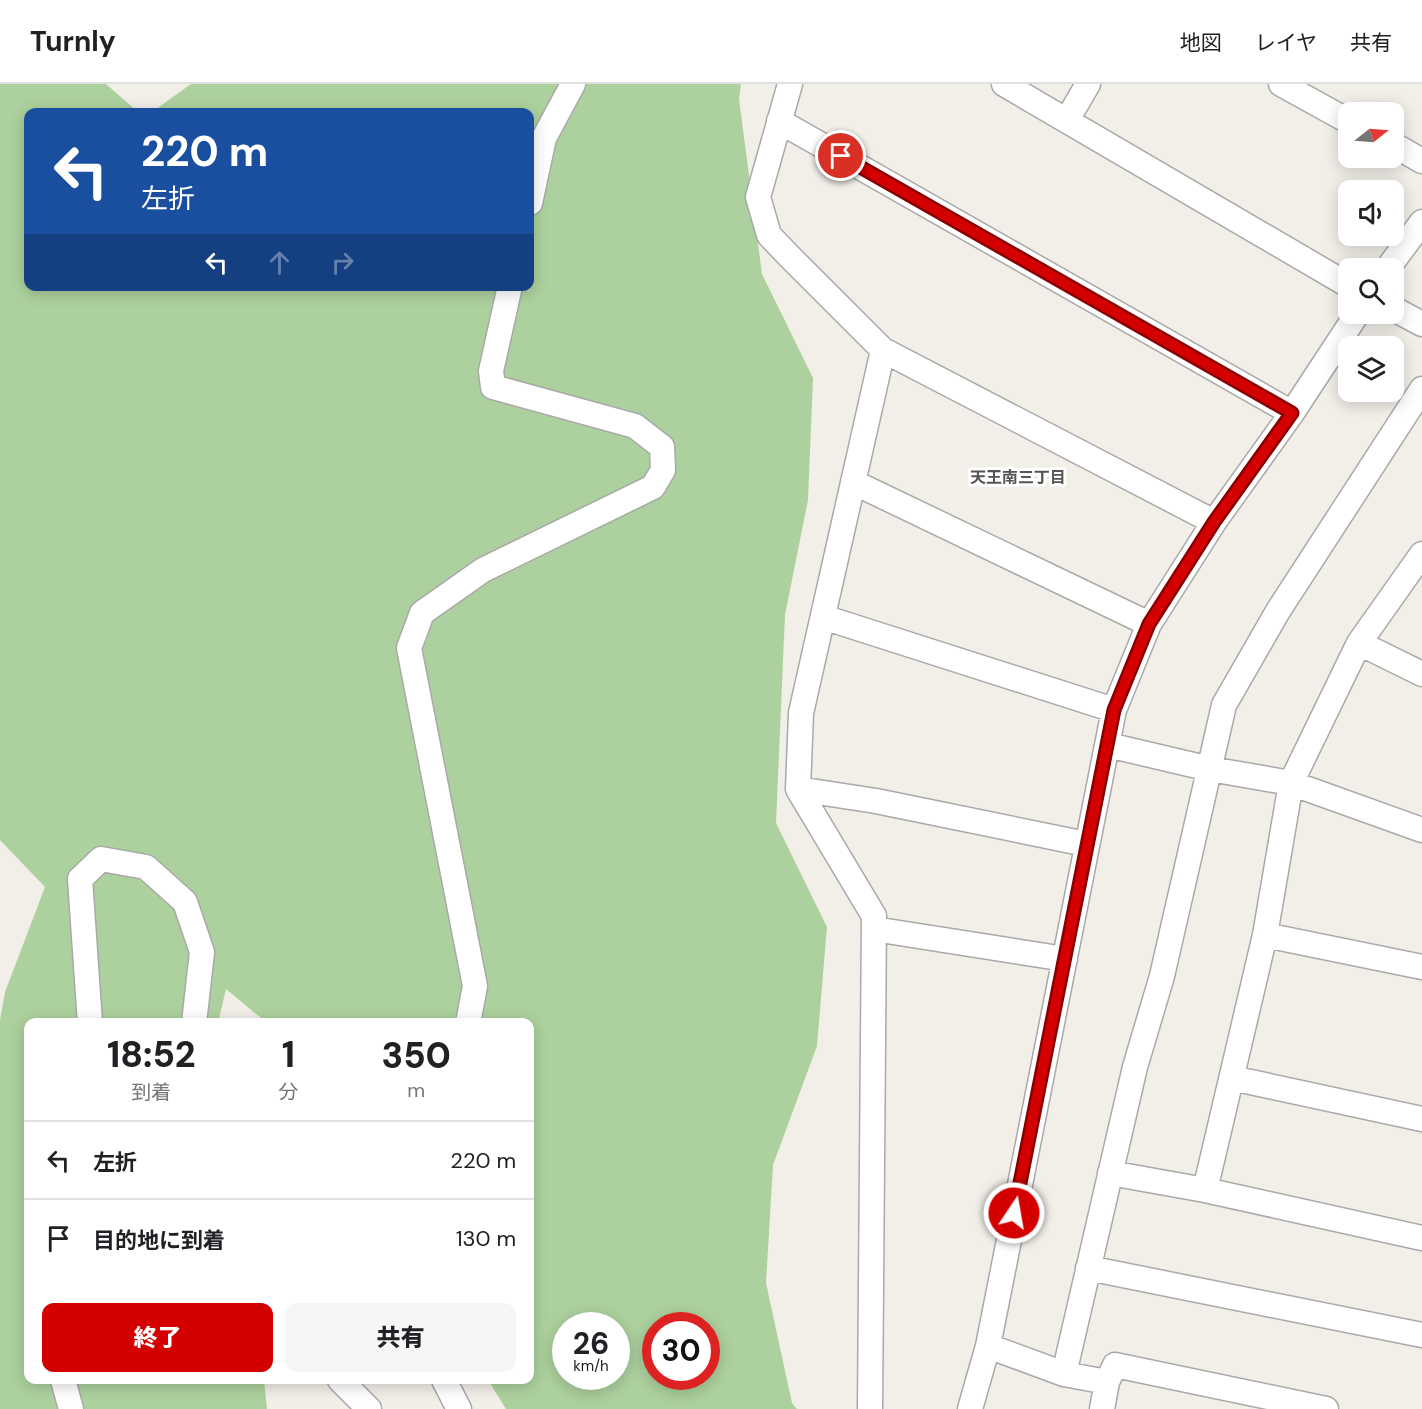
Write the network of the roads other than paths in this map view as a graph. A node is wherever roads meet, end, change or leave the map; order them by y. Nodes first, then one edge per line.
1 (573, 84) edge
2 (790, 84) edge
3 (1004, 84) edge
4 (1088, 84) edge
5 (1281, 84) edge
6 (1338, 115) edge
7 (1067, 120) junction
8 (779, 121) junction
9 (1404, 151) edge
10 (1422, 161) edge
11 (534, 184) edge
12 (1422, 222) edge
13 (1395, 258) edge
14 (1338, 279) edge
15 (509, 291) edge
16 (1404, 314) edge
17 (1350, 324) edge
18 (1422, 324) edge
19 (883, 350) junction
20 (1422, 389) edge
21 (1292, 413) junction
22 (853, 482) junction
23 (1214, 522) junction
24 (1422, 554) edge
25 (823, 617) junction
26 (1149, 624) junction
27 (1359, 643) junction
28 (1422, 674) edge
29 (1114, 710) junction
30 (1108, 745) junction
31 (1210, 769) junction
32 (1291, 783) junction
33 (798, 789) junction
34 (1422, 830) edge
35 (1086, 844) junction
36 (874, 929) junction
37 (1265, 935) junction
38 (1065, 959) junction
39 (1422, 967) edge
40 (90, 1018) edge
41 (195, 1018) edge
42 (469, 1018) edge
43 (1232, 1078) junction
44 (1422, 1119) edge
45 (1110, 1173) junction
46 (1205, 1190) junction
47 (1422, 1238) edge
48 (1088, 1268) junction
49 (1422, 1335) edge
50 (988, 1346) junction
51 (1064, 1374) junction
52 (1107, 1382) junction
53 (64, 1384) edge
54 (344, 1384) edge
55 (446, 1384) edge
56 (72, 1409) edge
57 (369, 1409) edge
58 (459, 1409) edge
59 (870, 1409) edge
60 (970, 1409) edge
61 (1102, 1409) edge
62 (1326, 1409) edge

1 - 11 street
2 - 8 street
3 - 7 street
4 - 7 street
5 - 6 street
7 - 14 street
8 - 19 street
8 - 21 street
9 - 10 street
12 - 13 street
15 - 42 street
16 - 18 street
17 - 21 street
19 - 22 street
19 - 23 street
20 - 31 street
21 - 23 street
22 - 25 street
22 - 26 street
23 - 26 street
24 - 27 street
25 - 29 street
25 - 33 street
26 - 29 street
27 - 28 street
27 - 32 street
29 - 30 street
30 - 31 street
30 - 35 street
31 - 32 street
31 - 45 street
32 - 34 street
32 - 37 street
33 - 35 street
33 - 36 street
35 - 38 street
36 - 38 street
36 - 59 street
37 - 39 street
37 - 43 street
38 - 50 street
40 - 41 street
43 - 44 street
43 - 46 street
45 - 46 street
45 - 48 street
46 - 47 street
48 - 49 street
48 - 51 street
50 - 51 street
50 - 60 street
51 - 52 street
52 - 61 street
52 - 62 street
53 - 56 street
54 - 57 street
55 - 58 street

